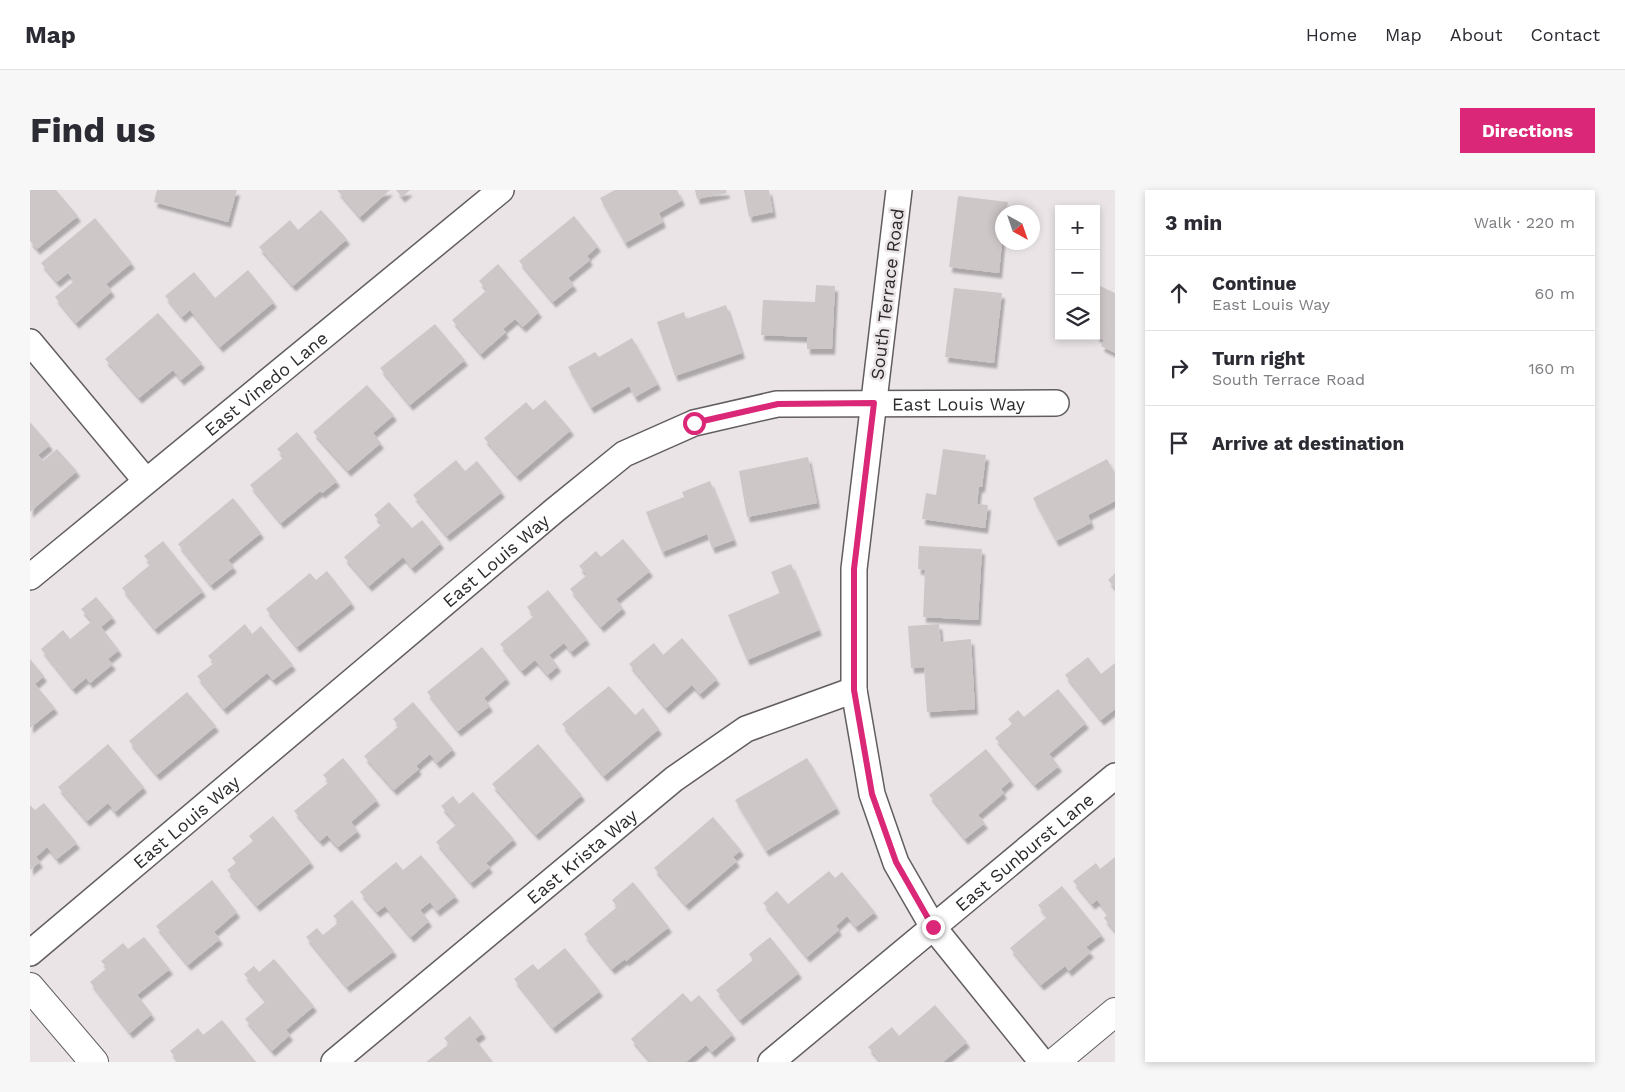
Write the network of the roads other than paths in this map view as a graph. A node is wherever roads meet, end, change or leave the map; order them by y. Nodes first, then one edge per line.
1 (501, 190) edge
2 (899, 190) edge
3 (30, 342) edge
4 (874, 403) junction
5 (1056, 404) dead end
6 (146, 481) junction
7 (30, 577) edge
8 (854, 690) junction
9 (1115, 776) edge
10 (933, 927) junction
11 (30, 953) edge
12 (30, 987) edge
13 (1115, 1012) edge
14 (94, 1062) edge
15 (334, 1062) edge
16 (771, 1062) edge
17 (1042, 1062) edge
18 (1055, 1062) edge

1 - 6 street, East Vinedo Lane
2 - 4 street, South Terrace Road
3 - 6 street
4 - 5 street, East Louis Way
4 - 8 street, South Terrace Road
4 - 11 street, East Louis Way
6 - 7 street, East Vinedo Lane
8 - 10 street, South Terrace Road
8 - 15 street, East Krista Way
9 - 10 street, East Sunburst Lane
10 - 16 street, East Sunburst Lane
10 - 17 street, South Terrace Road
12 - 14 street
13 - 18 street

